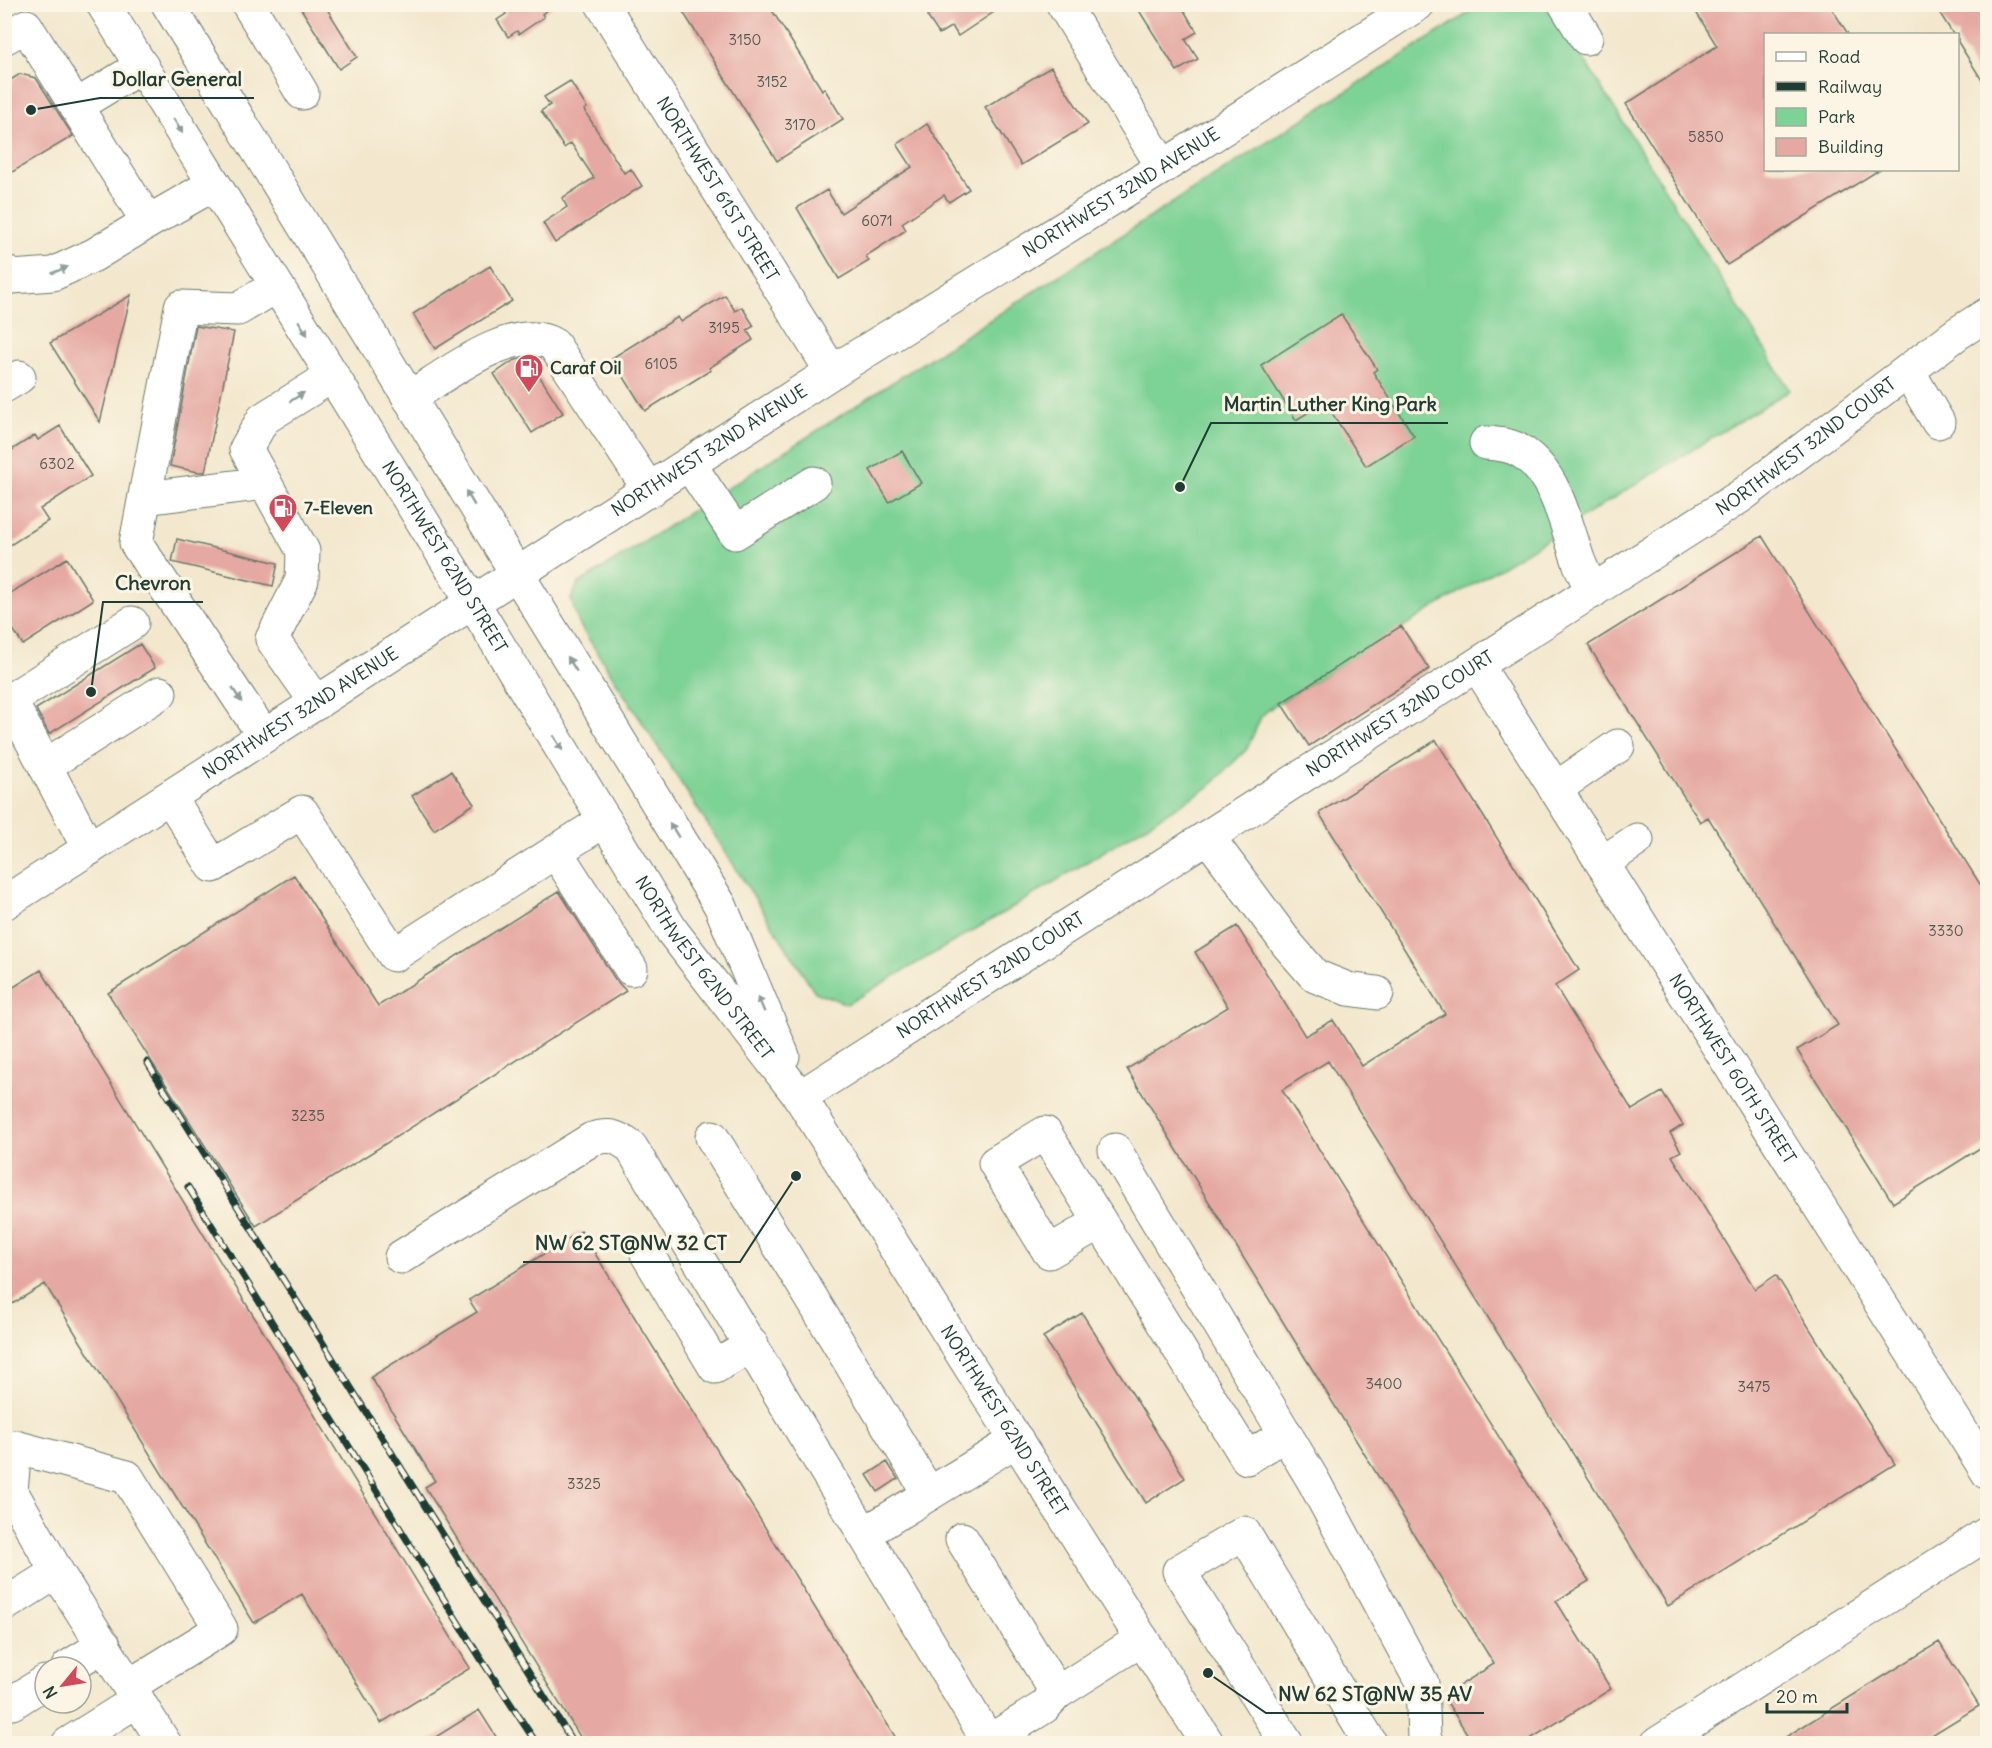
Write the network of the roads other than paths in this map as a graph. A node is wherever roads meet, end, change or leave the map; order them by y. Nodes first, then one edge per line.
1 (103, 4) edge
2 (168, 4) edge
3 (248, 4) edge
4 (603, 4) edge
5 (1063, 4) edge
6 (1418, 4) edge
7 (1565, 4) edge
8 (4, 38) edge
9 (1586, 38) dead end
10 (142, 66) junction
11 (302, 93) dead end
12 (76, 106) junction
13 (1163, 167) junction
14 (214, 184) junction
15 (148, 222) junction
16 (4, 271) edge
17 (277, 286) junction
18 (1988, 314) edge
19 (1908, 371) junction
20 (832, 372) junction
21 (332, 376) junction
22 (409, 398) junction
23 (1938, 422) dead end
24 (1486, 443) dead end
25 (690, 465) junction
26 (265, 483) junction
27 (814, 483) dead end
28 (650, 491) junction
29 (145, 498) junction
30 (517, 575) junction
31 (1592, 592) junction
32 (473, 603) junction
33 (132, 623) dead end
34 (1477, 665) junction
35 (160, 693) dead end
36 (317, 703) junction
37 (264, 736) junction
38 (1618, 746) dead end
39 (45, 766) junction
40 (1555, 789) junction
41 (170, 797) junction
42 (605, 820) junction
43 (1208, 837) junction
44 (1637, 840) dead end
45 (89, 849) junction
46 (556, 852) junction
47 (1602, 863) junction
48 (4, 903) edge
49 (631, 969) dead end
50 (1377, 993) dead end
51 (800, 1096) junction
52 (712, 1137) dead end
53 (1115, 1150) dead end
54 (1100, 1222) dead end
55 (647, 1254) dead end
56 (400, 1257) dead end
57 (752, 1346) junction
58 (1286, 1434) junction
59 (1017, 1440) junction
60 (1988, 1473) edge
61 (929, 1494) junction
62 (1988, 1533) edge
63 (864, 1534) junction
64 (962, 1539) dead end
65 (57, 1572) junction
66 (4, 1605) edge
67 (1142, 1639) junction
68 (104, 1645) junction
69 (88, 1655) edge
70 (33, 1689) edge
71 (1057, 1692) junction
72 (134, 1693) junction
73 (12, 1702) dead end
74 (68, 1743) edge
75 (165, 1743) edge
76 (1208, 1743) edge
77 (1287, 1743) edge
78 (1371, 1743) edge
79 (1427, 1743) edge
80 (1657, 1743) edge

1 - 10 main road, NORTHWEST 62ND STREET
2 - 22 main road, NORTHWEST 62ND STREET
3 - 11 main road
4 - 20 main road, NORTHWEST 61ST STREET
5 - 13 main road
6 - 13 main road, NORTHWEST 32ND AVENUE
7 - 9 main road
8 - 12 main road
10 - 12 main road
10 -> 14 main road, NORTHWEST 62ND STREET
12 - 15 main road
13 - 20 main road, NORTHWEST 32ND AVENUE
14 - 15 main road
14 - 17 main road, NORTHWEST 62ND STREET
16 -> 15 main road
17 -> 21 main road, NORTHWEST 62ND STREET
17 - 29 main road
18 - 19 main road, NORTHWEST 32ND COURT
19 - 23 main road
19 - 31 main road, NORTHWEST 32ND COURT
20 - 25 main road, NORTHWEST 32ND AVENUE
26 -> 21 main road
21 - 32 main road, NORTHWEST 62ND STREET
22 - 28 main road
30 -> 22 main road, NORTHWEST 62ND STREET
24 - 31 main road
25 - 27 main road
25 - 28 main road, NORTHWEST 32ND AVENUE
26 - 29 main road
26 - 36 main road
28 - 30 main road, NORTHWEST 32ND AVENUE
29 -> 37 main road
30 - 32 main road, NORTHWEST 32ND AVENUE
51 -> 30 main road, NORTHWEST 62ND STREET
31 - 34 main road, NORTHWEST 32ND COURT
32 - 36 main road, NORTHWEST 32ND AVENUE
32 -> 42 main road, NORTHWEST 62ND STREET
33 - 39 main road
34 - 40 main road, NORTHWEST 60TH STREET
34 - 43 main road, NORTHWEST 32ND COURT
35 - 39 main road
36 - 37 main road, NORTHWEST 32ND AVENUE
37 - 41 main road, NORTHWEST 32ND AVENUE
38 - 40 main road
39 - 45 main road
40 - 47 main road, NORTHWEST 60TH STREET
41 - 45 main road, NORTHWEST 32ND AVENUE
41 - 46 main road
42 - 46 main road
42 - 51 main road, NORTHWEST 62ND STREET
43 - 50 main road
43 - 51 main road, NORTHWEST 32ND COURT
44 - 47 main road
45 - 48 main road, NORTHWEST 32ND AVENUE
46 - 49 main road
47 - 60 main road, NORTHWEST 60TH STREET
51 - 59 main road, NORTHWEST 62ND STREET
52 - 61 main road
53 - 58 main road
54 - 58 main road
55 - 57 main road
56 - 57 main road
57 - 63 main road
58 - 79 main road
59 - 61 main road
59 - 67 main road, NORTHWEST 62ND STREET
61 - 63 main road
62 - 80 main road
63 - 71 main road
64 - 71 main road
65 - 66 main road
65 - 68 main road
65 - 72 main road
67 - 71 main road
67 - 76 main road, NORTHWEST 62ND STREET
68 - 69 main road
68 - 72 main road
70 - 73 main road
72 - 74 main road
72 - 75 main road
77 - 78 main road

